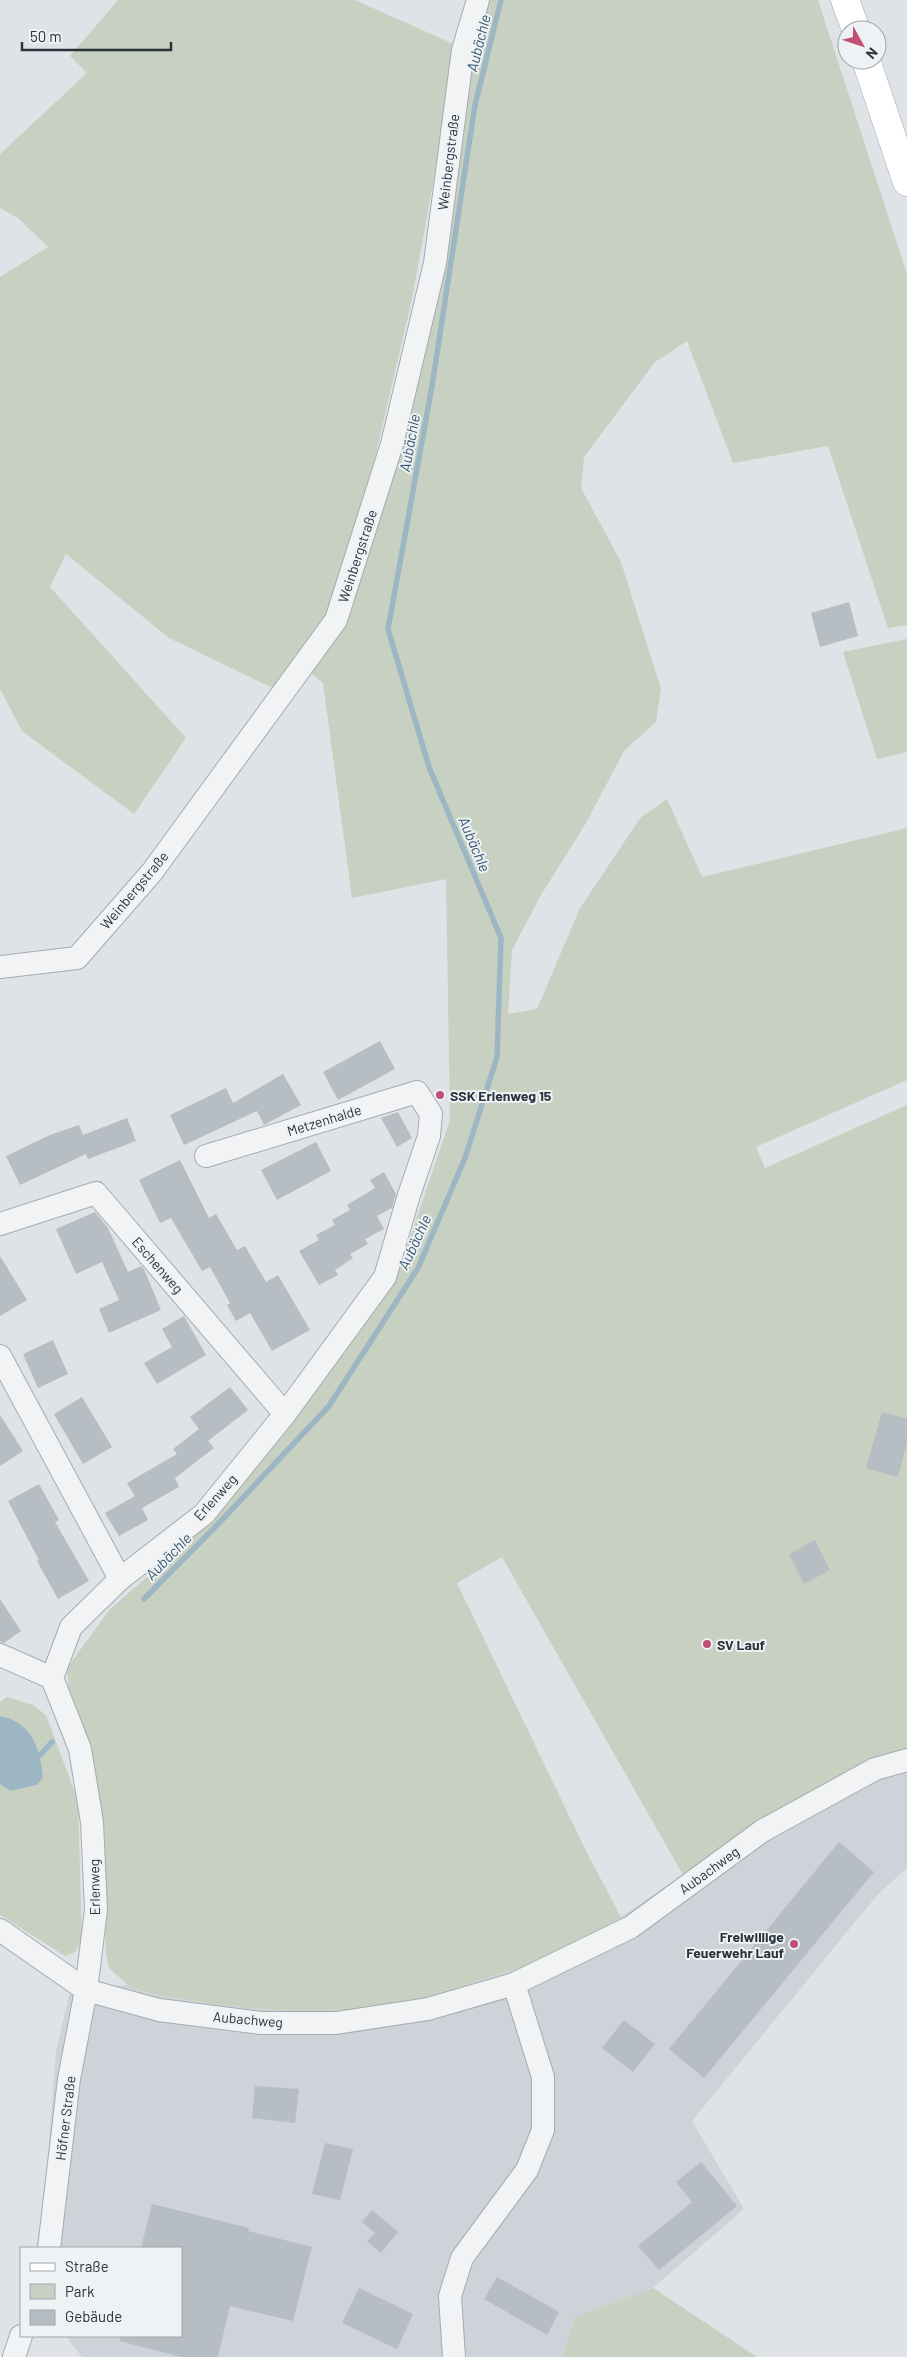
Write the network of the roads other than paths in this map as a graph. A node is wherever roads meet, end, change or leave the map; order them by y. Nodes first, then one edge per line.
1 (478, 0) edge
2 (845, 0) edge
3 (852, 20) edge
4 (869, 70) edge
5 (907, 182) edge
6 (0, 967) edge
7 (431, 1114) joint
8 (206, 1156) dead end
9 (0, 1224) edge
10 (0, 1356) edge
11 (285, 1414) junction
12 (120, 1579) junction
13 (0, 1656) edge
14 (52, 1678) junction
15 (907, 1760) edge
16 (0, 1930) edge
17 (514, 1984) junction
18 (86, 1990) junction
19 (49, 2247) edge
20 (22, 2337) edge
21 (14, 2357) edge
22 (454, 2357) edge

1 - 6 street, Weinbergstraße
2 - 3 main road
4 - 5 main road
7 - 8 street, Metzenhalde
7 - 11 street, Erlenweg
9 - 11 street, Eschenweg
10 - 12 street
11 - 12 street, Erlenweg
12 - 14 street, Erlenweg
13 - 14 street
14 - 18 street, Erlenweg
15 - 17 street, Aubachweg
16 - 18 street, Aubachweg
17 - 18 street, Aubachweg
17 - 22 street
18 - 19 street, Höfner Straße
20 - 21 street

